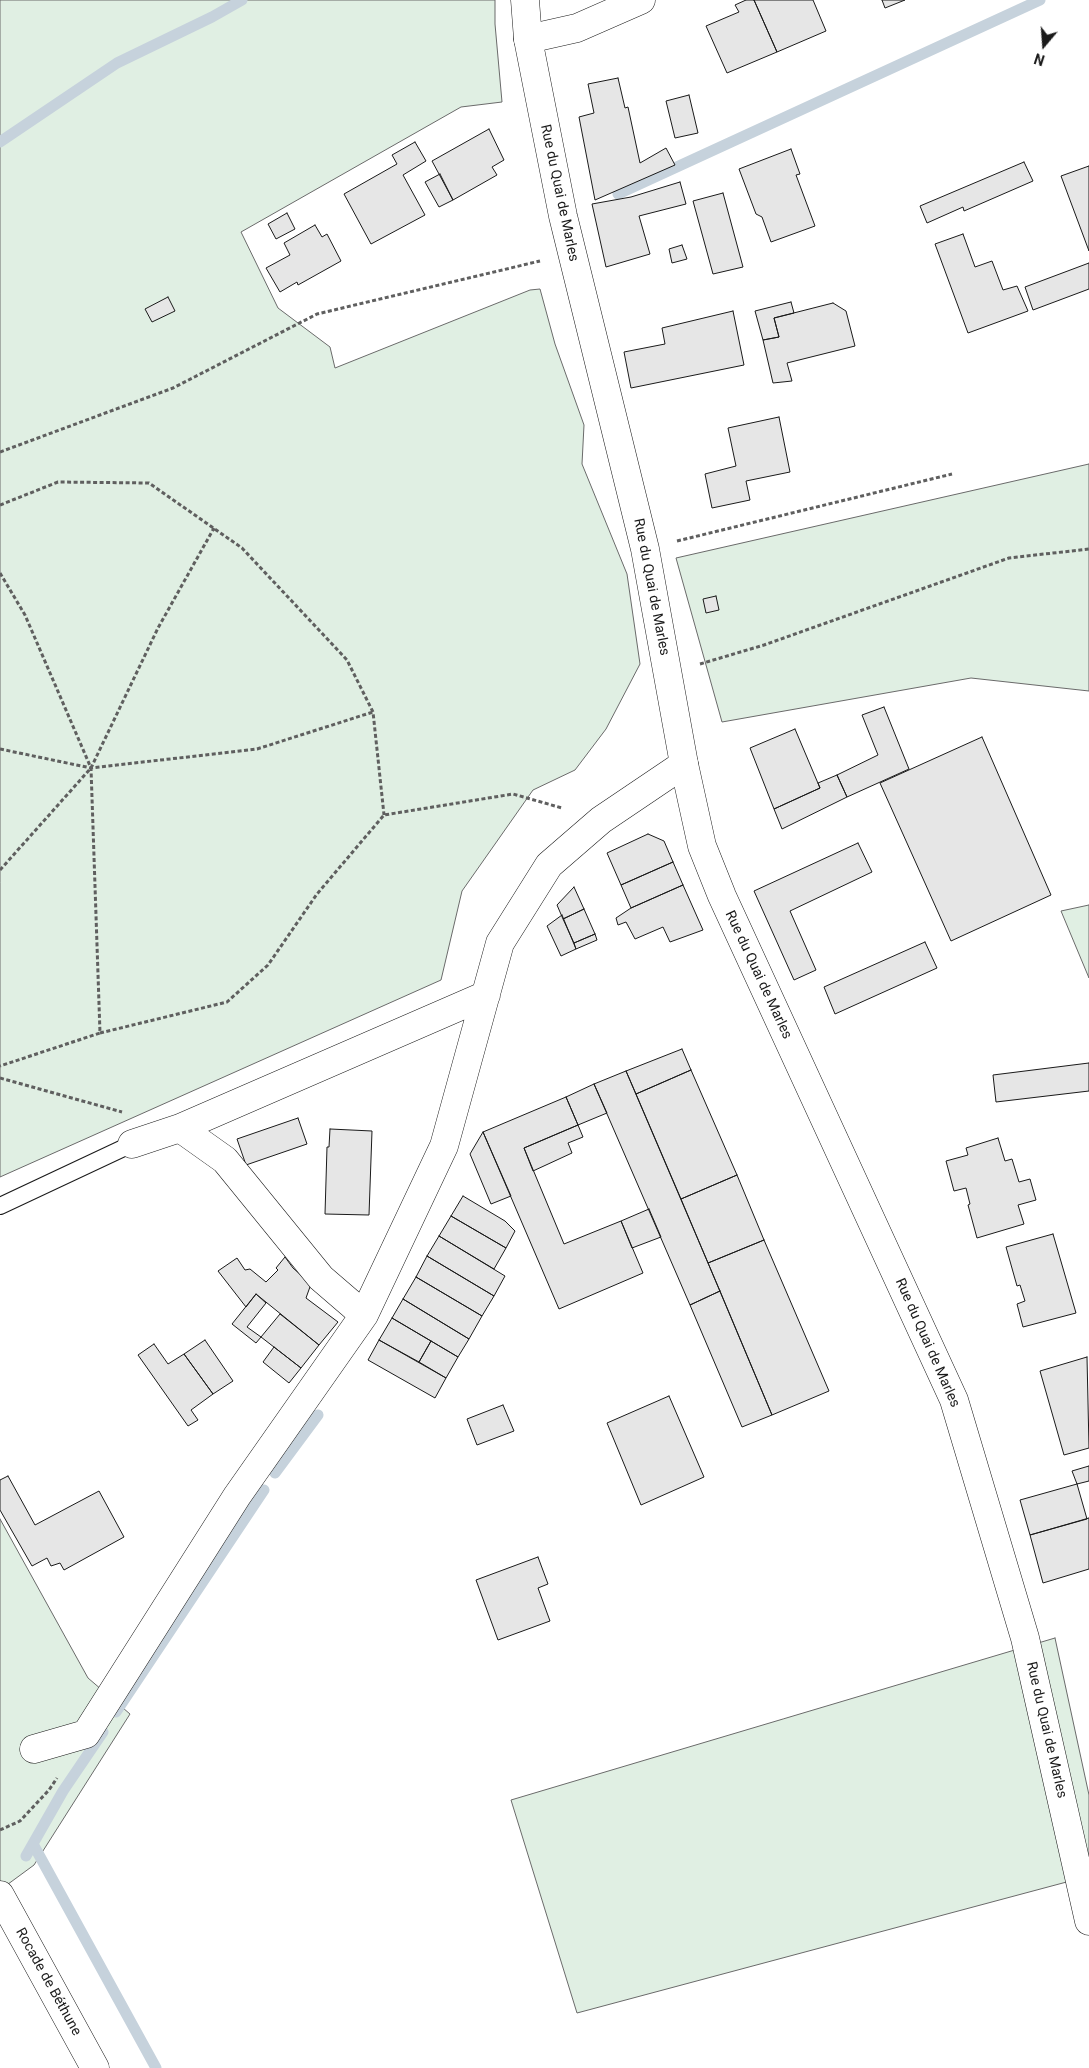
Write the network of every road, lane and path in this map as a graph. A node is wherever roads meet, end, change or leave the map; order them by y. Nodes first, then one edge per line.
1 (525, 0) edge
2 (641, 0) edge
3 (528, 39) junction
4 (572, 252) junction
5 (0, 452) edge
6 (952, 474) dead end
7 (0, 505) edge
8 (214, 528) junction
9 (645, 548) junction
10 (1089, 549) edge
11 (0, 573) edge
12 (668, 673) junction
13 (373, 712) junction
14 (0, 749) edge
15 (684, 764) junction
16 (91, 768) junction
17 (384, 815) junction
18 (601, 820) junction
19 (0, 870) edge
20 (486, 994) junction
21 (100, 1033) junction
22 (0, 1066) edge
23 (0, 1078) edge
24 (123, 1112) dead end
25 (180, 1128) junction
26 (132, 1144) joint
27 (0, 1206) edge
28 (364, 1315) junction
29 (86, 1734) junction
30 (34, 1749) dead end
31 (0, 1830) edge
32 (0, 1895) edge
33 (1089, 1921) edge
34 (95, 2068) edge

1 - 3 street, Rue du Quai de Marles
2 - 3 street
3 - 4 street, Rue du Quai de Marles
4 - 5 path
4 - 9 street, Rue du Quai de Marles
6 - 9 path
7 - 8 path
8 - 13 path
8 - 16 path
9 - 12 street, Rue du Quai de Marles
10 - 12 path
11 - 16 path
12 - 15 street, Rue du Quai de Marles
13 - 16 path
13 - 17 path
14 - 16 path
15 - 18 street
15 - 33 street, Rue du Quai de Marles
16 - 19 path
16 - 21 path
17 - 18 path
17 - 21 path
18 - 20 street
20 - 25 street
20 - 28 street
21 - 22 path
23 - 24 path
25 - 26 street
25 - 28 street
26 - 27 lane
28 - 29 street
29 - 30 street
29 - 31 path
32 - 34 street, Rocade de Béthune

